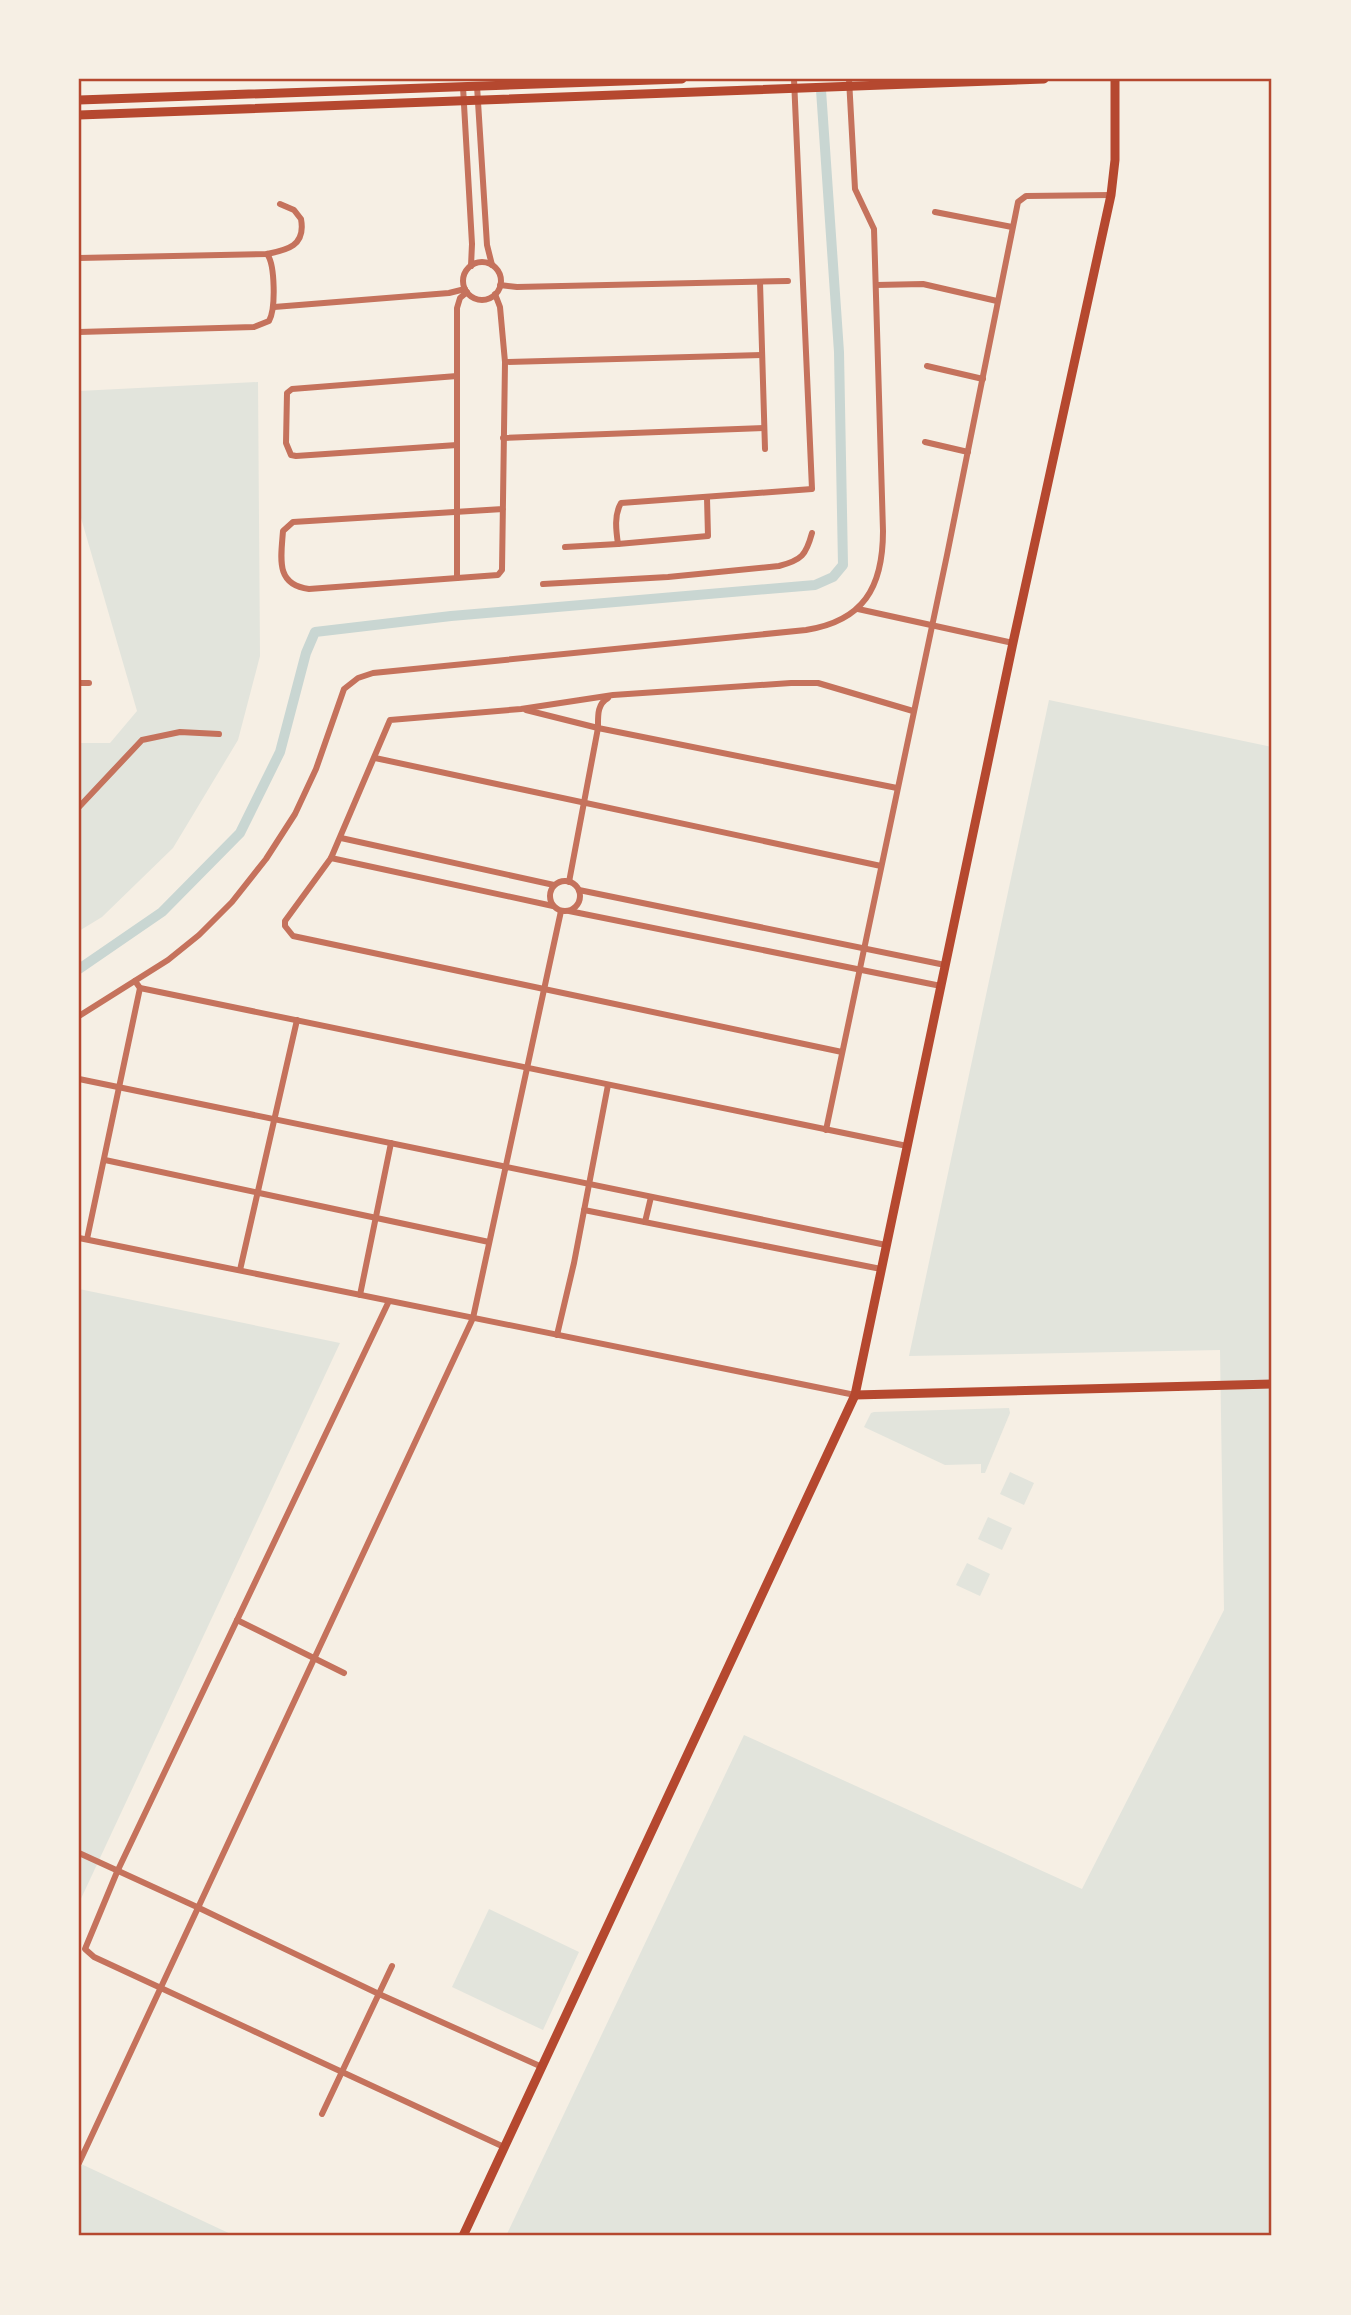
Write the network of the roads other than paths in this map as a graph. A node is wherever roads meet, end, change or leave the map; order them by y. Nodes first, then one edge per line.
1 (682, 79) edge
2 (1044, 79) edge
3 (1115, 79) edge
4 (794, 84) edge
5 (847, 84) edge
6 (477, 86) junction
7 (463, 87) junction
8 (79, 100) edge
9 (478, 100) junction
10 (464, 101) junction
11 (79, 115) edge
12 (1111, 195) junction
13 (280, 205) dead end
14 (935, 212) dead end
15 (1012, 227) junction
16 (267, 254) junction
17 (79, 258) edge
18 (492, 265) junction
19 (471, 266) junction
20 (788, 281) dead end
21 (760, 282) junction
22 (500, 285) junction
23 (876, 285) junction
24 (466, 291) junction
25 (495, 294) junction
26 (997, 301) junction
27 (274, 307) junction
28 (79, 332) edge
29 (762, 355) junction
30 (505, 362) junction
31 (927, 366) dead end
32 (457, 376) junction
33 (983, 379) junction
34 (764, 428) junction
35 (503, 438) junction
36 (925, 442) dead end
37 (457, 445) junction
38 (765, 449) dead end
39 (968, 452) junction
40 (707, 498) junction
41 (503, 509) junction
42 (457, 512) junction
43 (812, 533) dead end
44 (618, 544) junction
45 (565, 547) dead end
46 (457, 578) junction
47 (543, 584) dead end
48 (858, 609) junction
49 (931, 626) junction
50 (1013, 643) junction
51 (79, 683) edge
52 (89, 683) dead end
53 (613, 695) junction
54 (521, 709) junction
55 (914, 711) junction
56 (598, 728) junction
57 (219, 734) dead end
58 (375, 758) junction
59 (897, 788) junction
60 (583, 804) junction
61 (79, 807) edge
62 (341, 838) junction
63 (331, 858) junction
64 (881, 866) junction
65 (569, 882) junction
66 (554, 885) junction
67 (579, 890) junction
68 (553, 906) junction
69 (565, 911) junction
70 (863, 948) junction
71 (945, 965) junction
72 (859, 970) junction
73 (135, 981) junction
74 (941, 986) junction
75 (140, 988) junction
76 (545, 988) junction
77 (79, 1016) edge
78 (297, 1020) junction
79 (842, 1052) junction
80 (527, 1068) junction
81 (79, 1079) edge
82 (608, 1085) junction
83 (120, 1087) junction
84 (274, 1119) junction
85 (826, 1130) junction
86 (391, 1143) junction
87 (907, 1146) junction
88 (105, 1160) junction
89 (506, 1167) junction
90 (589, 1184) junction
91 (258, 1192) junction
92 (651, 1197) junction
93 (584, 1210) junction
94 (375, 1217) junction
95 (645, 1222) junction
96 (79, 1238) edge
97 (87, 1239) junction
98 (489, 1242) junction
99 (886, 1245) junction
100 (881, 1269) junction
101 (240, 1270) junction
102 (360, 1295) junction
103 (389, 1301) junction
104 (473, 1318) junction
105 (557, 1335) junction
106 (1272, 1384) edge
107 (855, 1395) junction
108 (237, 1620) junction
109 (313, 1657) junction
110 (345, 1673) dead end
111 (79, 1853) edge
112 (117, 1872) junction
113 (197, 1907) junction
114 (392, 1966) dead end
115 (161, 1986) junction
116 (379, 1994) junction
117 (542, 2067) junction
118 (342, 2072) junction
119 (321, 2114) dead end
120 (504, 2147) junction
121 (79, 2163) edge
122 (463, 2236) edge

1 - 6 main road
2 - 5 main road
3 - 12 main road
4 - 5 main road
4 - 9 main road
4 - 40 street
5 - 23 street
6 - 7 main road
6 - 9 street
7 - 8 main road
7 - 10 street
9 - 10 main road
9 - 18 street
10 - 11 main road
10 - 19 street
12 - 15 street
12 - 50 main road
13 - 16 street
14 - 15 street
15 - 26 street
16 - 17 street
16 - 27 street
18 - 19 street
18 - 22 street
19 - 24 street
20 - 21 street
21 - 22 street
21 - 29 street
22 - 25 street
23 - 26 street
23 - 48 street
24 - 25 street
24 - 27 street
24 - 32 street
25 - 30 street
26 - 33 street
27 - 28 street
29 - 30 street
29 - 34 street
30 - 35 street
31 - 33 street
32 - 37 street
32 - 37 street
33 - 39 street
34 - 35 street
34 - 38 street
35 - 41 street
36 - 39 street
37 - 42 street
39 - 49 street
40 - 44 street
40 - 44 street
41 - 42 street
41 - 46 street
42 - 46 street
42 - 46 street
43 - 47 street
44 - 45 street
48 - 49 street
48 - 73 street
49 - 50 street
49 - 55 street
50 - 71 main road
51 - 52 street
53 - 54 street
53 - 55 street
53 - 56 street
54 - 56 street
54 - 58 street
55 - 59 street
56 - 59 street
56 - 60 street
57 - 61 street
58 - 60 street
58 - 62 street
59 - 64 street
60 - 64 street
60 - 65 street
62 - 63 street
62 - 66 street
63 - 68 street
63 - 76 street
64 - 70 street
65 - 66 street
65 - 67 street
66 - 68 street
67 - 69 street
67 - 70 street
68 - 69 street
69 - 72 street
69 - 76 street
70 - 71 street
70 - 72 street
71 - 74 main road
72 - 74 street
72 - 79 street
73 - 75 street
73 - 77 street
74 - 87 main road
75 - 78 street
75 - 83 street
76 - 79 street
76 - 80 street
78 - 80 street
78 - 84 street
79 - 85 street
80 - 82 street
80 - 89 street
81 - 83 street
82 - 85 street
82 - 90 street
83 - 84 street
83 - 88 street
84 - 86 street
84 - 91 street
85 - 87 street
86 - 89 street
86 - 94 street
87 - 99 main road
88 - 91 street
88 - 97 street
89 - 90 street
89 - 98 street
90 - 92 street
90 - 93 street
91 - 94 street
91 - 101 street
92 - 95 street
92 - 99 street
93 - 95 street
93 - 105 street
94 - 98 street
94 - 102 street
95 - 100 street
96 - 97 street
97 - 101 street
98 - 104 street
99 - 100 main road
100 - 107 main road
101 - 102 street
102 - 103 street
103 - 104 street
103 - 108 street
104 - 105 street
104 - 109 street
105 - 107 street
106 - 107 main road
107 - 117 main road
108 - 109 street
108 - 112 street
109 - 110 street
109 - 113 street
111 - 112 street
112 - 113 street
112 - 115 street
113 - 115 street
113 - 116 street
114 - 116 street
115 - 118 street
115 - 121 street
116 - 117 street
116 - 118 street
117 - 120 main road
118 - 119 street
118 - 120 street
120 - 122 main road

